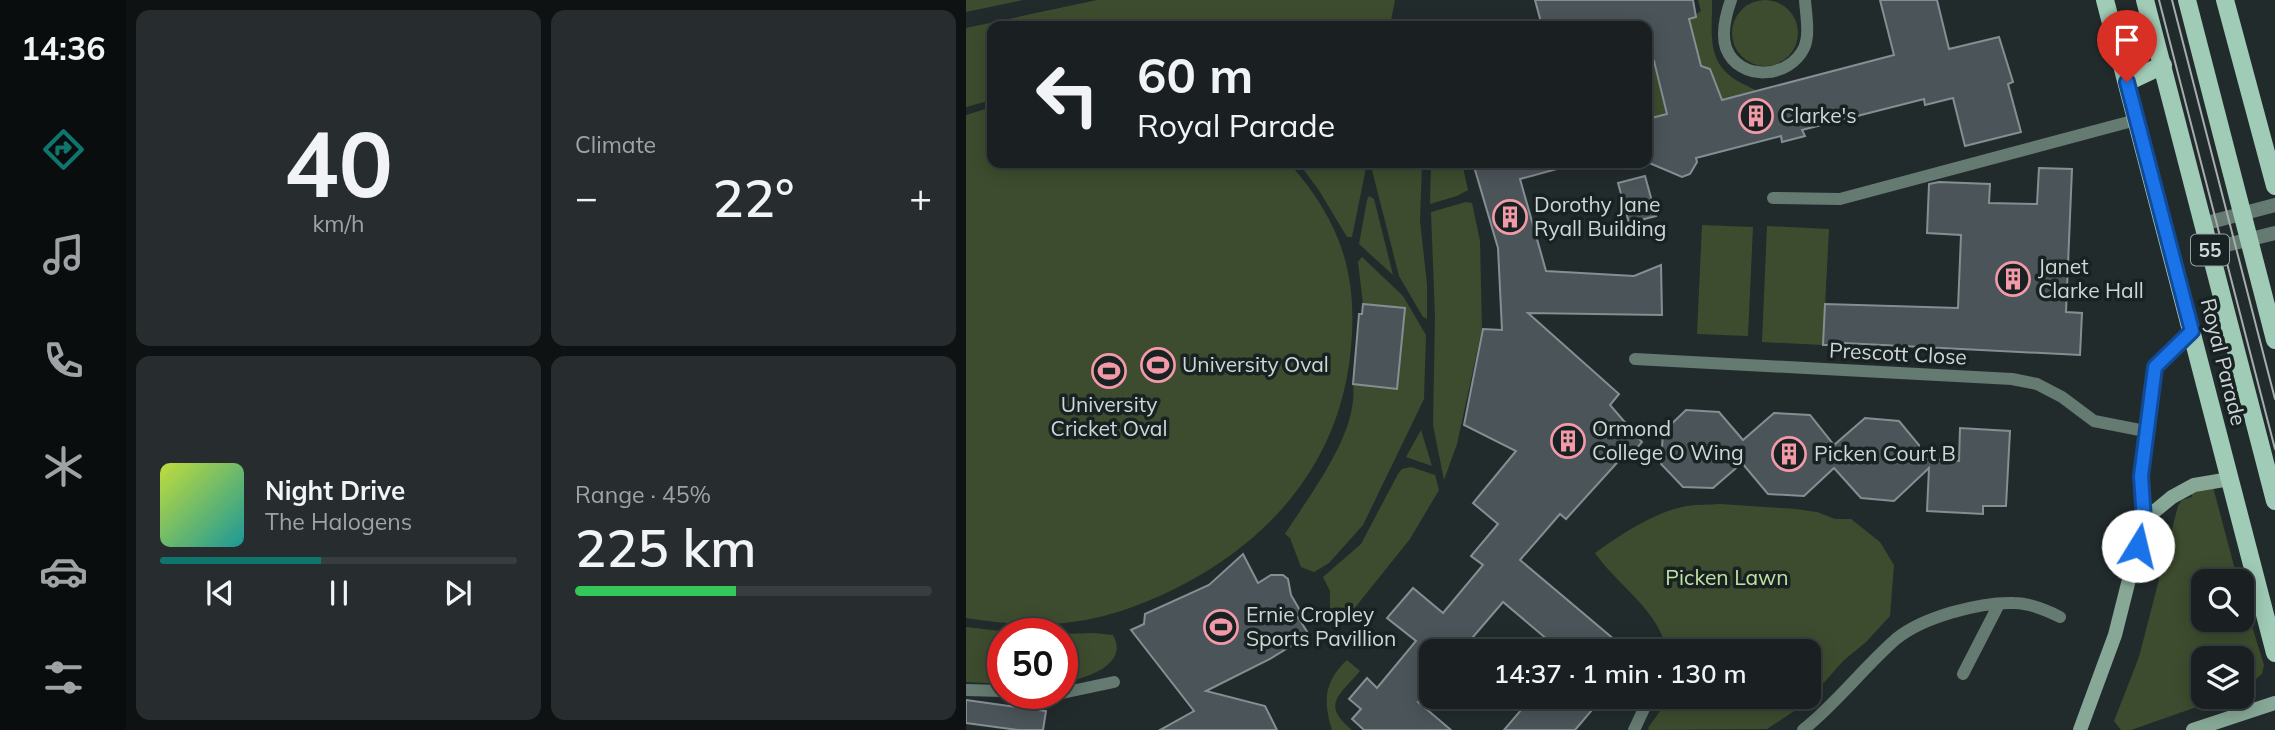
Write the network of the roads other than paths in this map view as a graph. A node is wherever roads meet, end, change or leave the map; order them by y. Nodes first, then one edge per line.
1 (1731, 0) edge
2 (1805, 0) edge
3 (2105, 0) edge
4 (2146, 0) edge
5 (2187, 0) edge
6 (2225, 0) edge
7 (2163, 65) junction
8 (2127, 82) junction
9 (2136, 120) junction
10 (2275, 186) edge
11 (1773, 198) dead end
12 (2275, 205) edge
13 (2242, 214) junction
14 (2203, 224) junction
15 (2275, 233) edge
16 (2249, 239) junction
17 (2210, 249) junction
18 (2192, 331) junction
19 (2275, 340) edge
20 (1635, 359) dead end
21 (2146, 431) junction
22 (2230, 479) junction
23 (2275, 501) edge
24 (2144, 520) junction
25 (1999, 604) junction
26 (2060, 617) dead end
27 (2275, 653) edge
28 (1963, 674) dead end
29 (1114, 682) dead end
30 (966, 690) edge
31 (1078, 690) edge
32 (987, 691) edge
33 (2275, 703) edge
34 (1644, 709) edge
35 (1634, 730) edge
36 (1803, 730) edge
37 (2080, 730) edge
38 (2193, 730) edge

1 - 2 lane
3 - 8 main road, Royal Parade / 55
4 - 7 main road, Royal Parade / 55
5 - 13 main road, 55
6 - 10 main road
7 - 8 main road
7 - 14 main road, Royal Parade / 55
8 - 9 main road, Royal Parade / 55
9 - 11 lane
9 - 18 main road, Royal Parade / 55
12 - 13 street
13 - 14 street
13 - 16 main road, 55
14 - 17 main road, Royal Parade / 55
15 - 16 street
16 - 17 street
16 - 19 main road, 55
17 - 23 main road, Royal Parade / 55
18 - 21 main road
18 - 22 main road, Royal Parade / 55
20 - 21 lane, Prescott Close
21 - 24 main road
22 - 24 main road
22 - 27 main road, Royal Parade / 55
24 - 37 main road
25 - 26 lane
25 - 28 lane
25 - 36 lane
29 - 31 lane
30 - 32 lane
33 - 38 main road
34 - 35 lane

